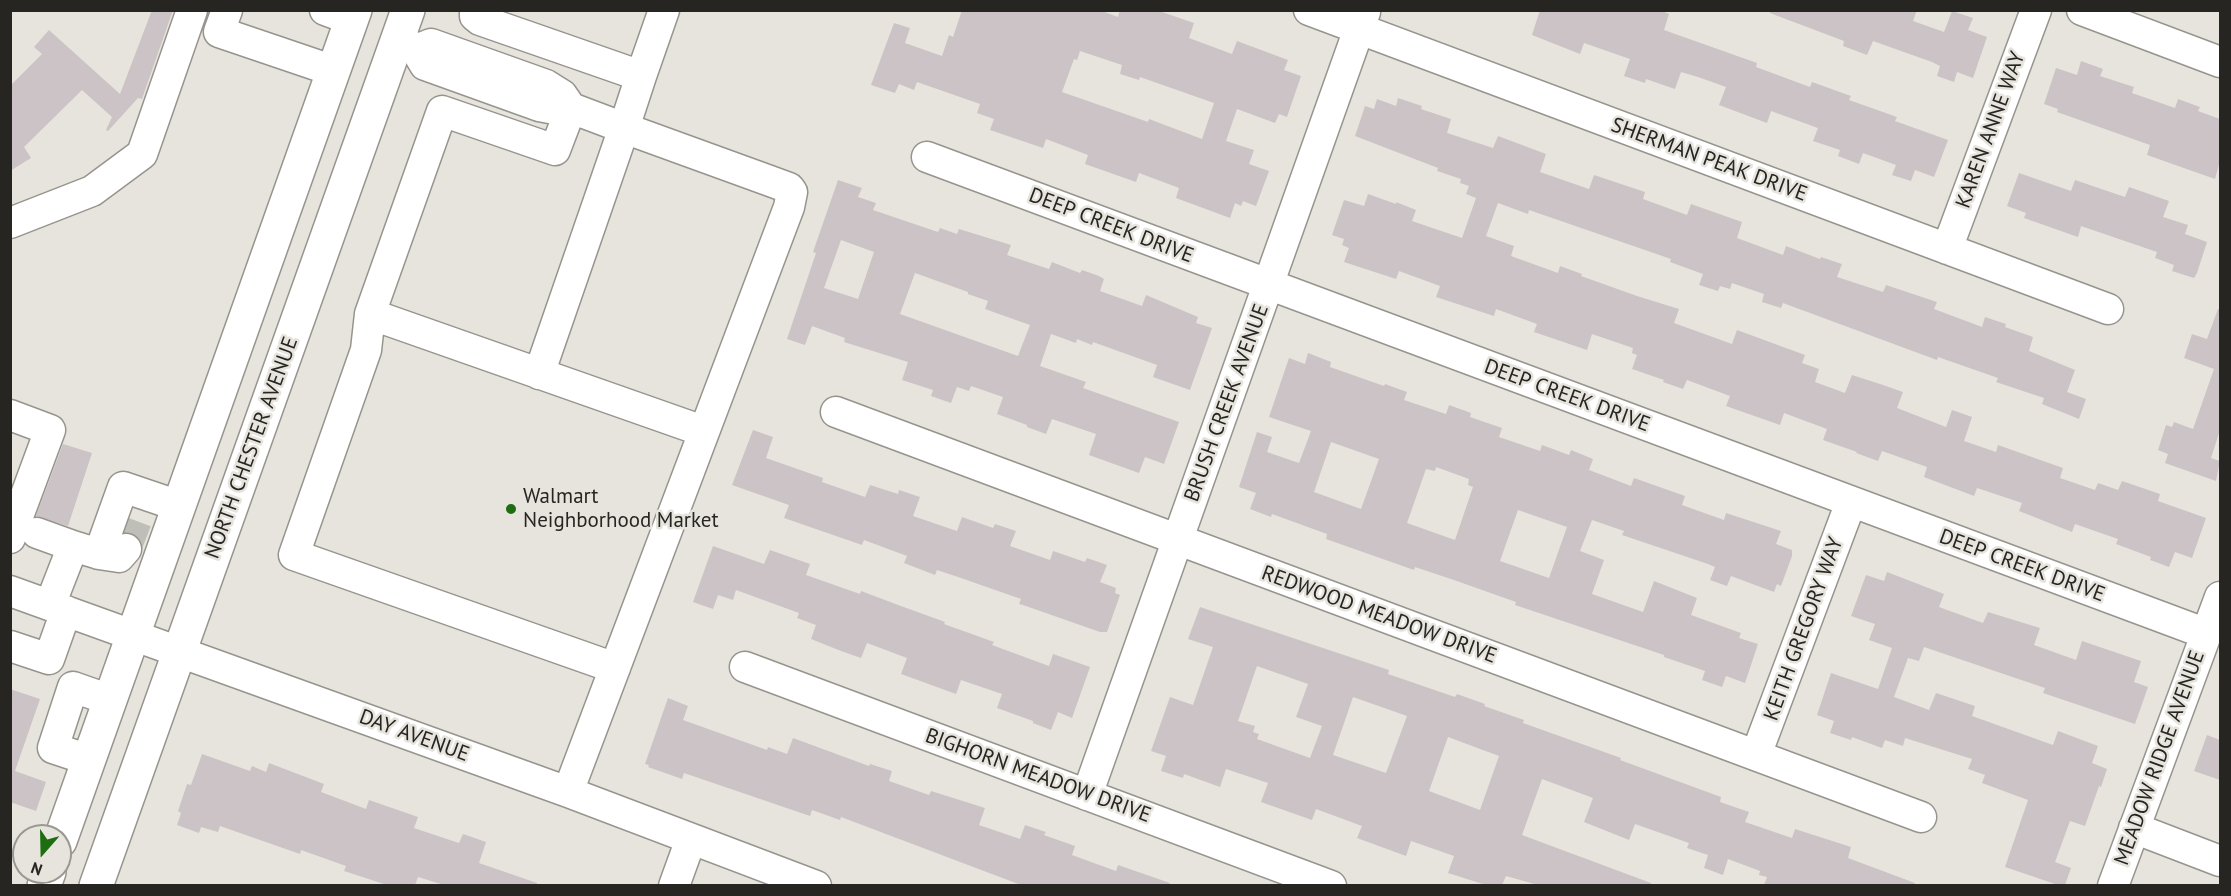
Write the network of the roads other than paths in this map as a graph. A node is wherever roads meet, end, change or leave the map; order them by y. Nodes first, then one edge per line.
1 (192, 10) edge
2 (227, 10) edge
3 (475, 10) edge
4 (664, 10) edge
5 (1309, 10) edge
6 (2036, 10) edge
7 (2082, 10) edge
8 (1362, 20) edge
9 (403, 27) edge
10 (342, 31) edge
11 (2220, 62) edge
12 (641, 76) junction
13 (571, 108) junction
14 (624, 128) junction
15 (927, 157) dead end
16 (352, 167) junction
17 (10, 223) edge
18 (1947, 249) junction
19 (1269, 285) junction
20 (2108, 309) dead end
21 (370, 314) junction
22 (539, 374) junction
23 (836, 412) dead end
24 (10, 415) edge
25 (703, 431) junction
26 (1851, 502) junction
27 (179, 506) junction
28 (24, 536) edge
29 (1178, 540) junction
30 (99, 550) junction
31 (10, 591) edge
32 (2220, 597) edge
33 (58, 608) junction
34 (2206, 634) junction
35 (133, 635) junction
36 (10, 646) edge
37 (180, 651) junction
38 (49, 660) junction
39 (745, 667) dead end
40 (615, 668) junction
41 (73, 687) junction
42 (110, 700) junction
43 (1756, 755) junction
44 (89, 760) junction
45 (567, 792) junction
46 (1087, 795) junction
47 (1921, 817) dead end
48 (66, 824) edge
49 (2134, 828) junction
50 (691, 839) junction
51 (2220, 861) edge
52 (96, 885) edge
53 (674, 885) edge
54 (816, 885) edge
55 (1331, 885) edge
56 (2113, 885) edge

1 - 17 street
2 - 10 street
3 - 12 street
4 - 12 street
5 - 8 street, SHERMAN PEAK DRIVE
6 - 18 street, KAREN ANNE WAY
7 - 11 street
8 - 18 street, SHERMAN PEAK DRIVE
8 - 19 street, BRUSH CREEK AVENUE
9 - 13 street
9 - 16 main road, NORTH CHESTER AVENUE
10 - 16 main road
10 - 27 main road
12 - 14 street
13 - 14 street
13 - 21 street
14 - 22 street
14 - 25 street
15 - 19 street, DEEP CREEK DRIVE
16 - 37 main road, NORTH CHESTER AVENUE
18 - 20 street, SHERMAN PEAK DRIVE
19 - 26 street, DEEP CREEK DRIVE
19 - 29 street, BRUSH CREEK AVENUE
21 - 22 street
21 - 40 street
22 - 25 street
23 - 29 street, REDWOOD MEADOW DRIVE
24 - 28 street
25 - 40 street
26 - 34 street, DEEP CREEK DRIVE
26 - 43 street, KEITH GREGORY WAY
27 - 30 street
27 - 35 main road
28 - 30 street
29 - 43 street, REDWOOD MEADOW DRIVE
29 - 46 street, BRUSH CREEK AVENUE
30 - 33 street
31 - 33 street, DAY AVENUE
32 - 34 street, MEADOW RIDGE AVENUE
33 - 35 street, DAY AVENUE
33 - 38 street
34 - 49 street, MEADOW RIDGE AVENUE
35 - 37 street, DAY AVENUE
35 - 42 main road
36 - 38 street
37 - 45 street, DAY AVENUE
37 - 52 main road, NORTH CHESTER AVENUE
38 - 41 street
39 - 46 street, BIGHORN MEADOW DRIVE
40 - 45 street
41 - 42 street
41 - 44 street
42 - 44 main road
43 - 47 street, REDWOOD MEADOW DRIVE
44 - 48 main road
45 - 50 street, DAY AVENUE
46 - 55 street, BIGHORN MEADOW DRIVE
49 - 51 street
49 - 56 street, MEADOW RIDGE AVENUE
50 - 53 street
50 - 54 street, DAY AVENUE

